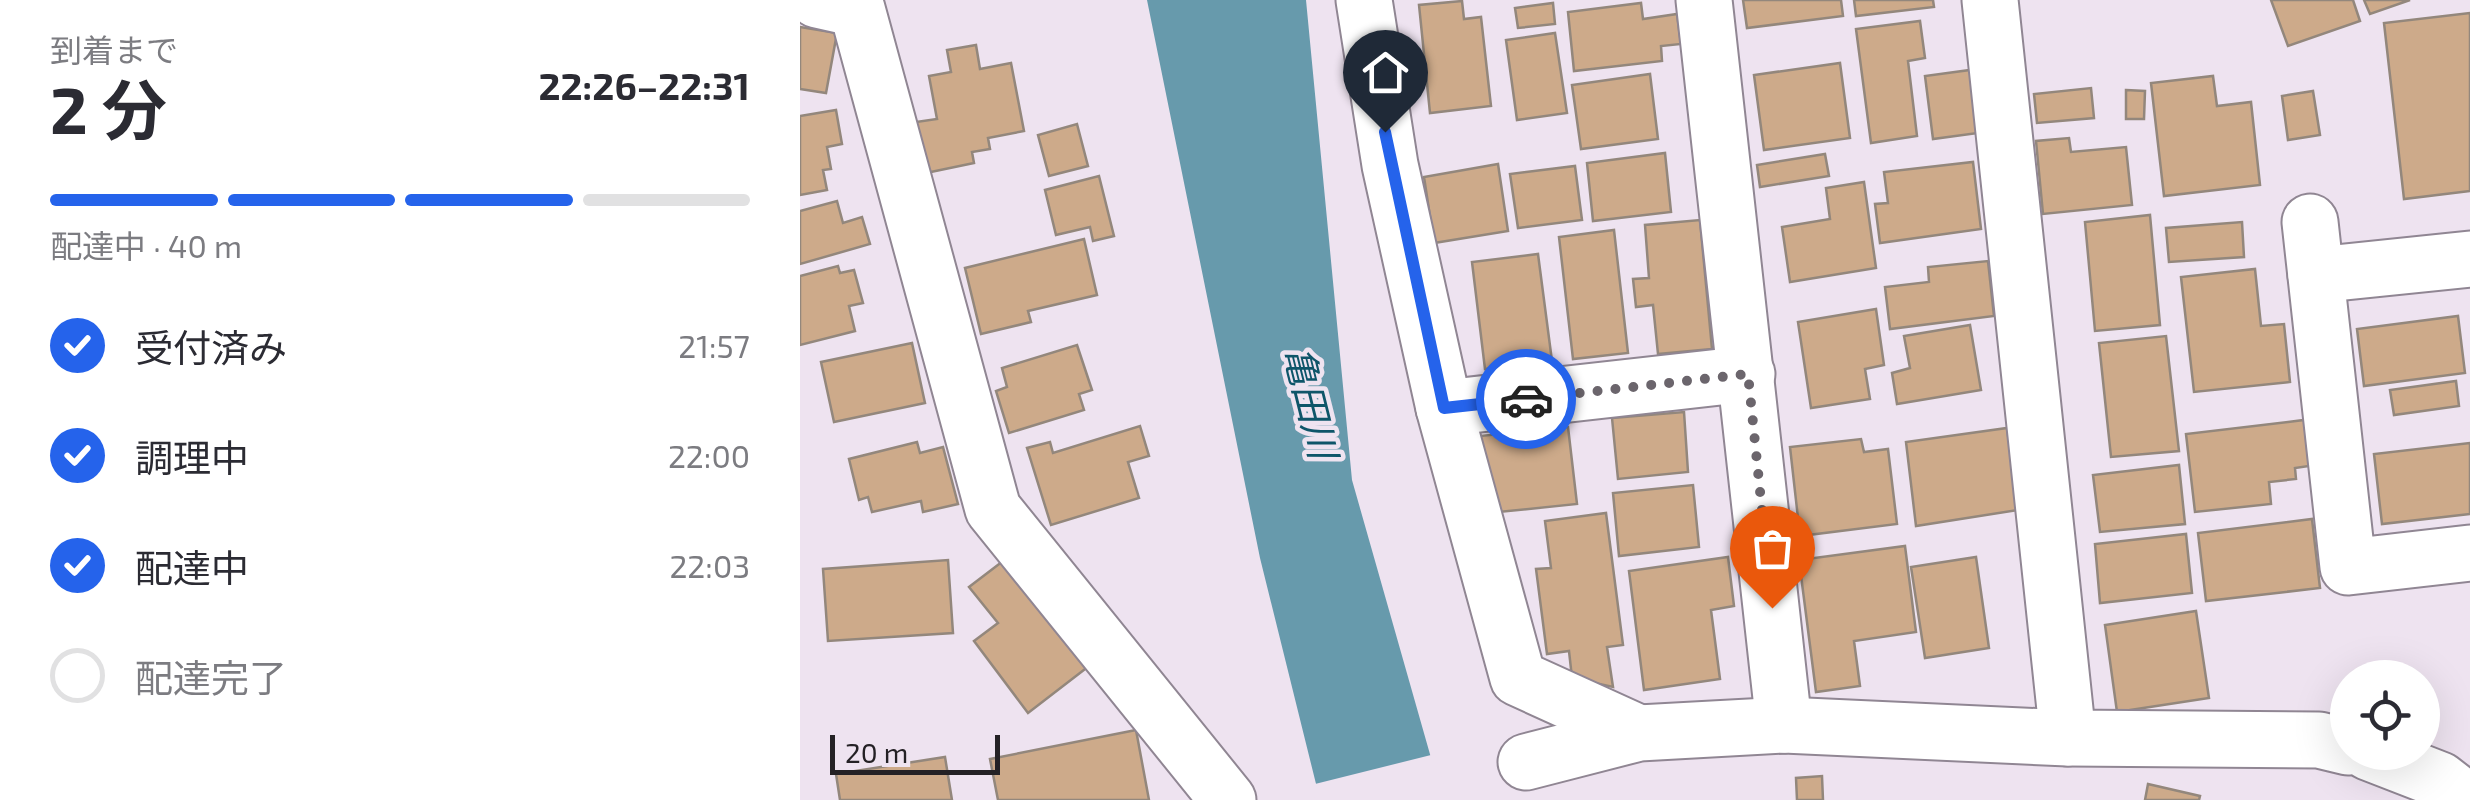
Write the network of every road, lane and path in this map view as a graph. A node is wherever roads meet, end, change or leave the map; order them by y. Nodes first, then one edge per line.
1 (818, 0) edge
2 (1364, 0) edge
3 (1704, 0) edge
4 (1990, 0) edge
5 (2310, 222) dead end
6 (2470, 259) edge
7 (2316, 276) junction
8 (1748, 374) junction
9 (1444, 408) junction
10 (2470, 553) edge
11 (1784, 725) junction
12 (1640, 733) junction
13 (2068, 738) junction
14 (2330, 743) edge
15 (1526, 762) dead end
16 (2414, 770) edge
17 (1228, 800) edge
18 (2466, 800) edge

1 - 17 street
2 - 9 street
3 - 8 street
4 - 13 street
5 - 7 street
6 - 7 street
7 - 10 street
8 - 9 street
8 - 11 street
9 - 12 street
11 - 12 street
11 - 13 street
12 - 15 street
13 - 14 street
16 - 18 street

